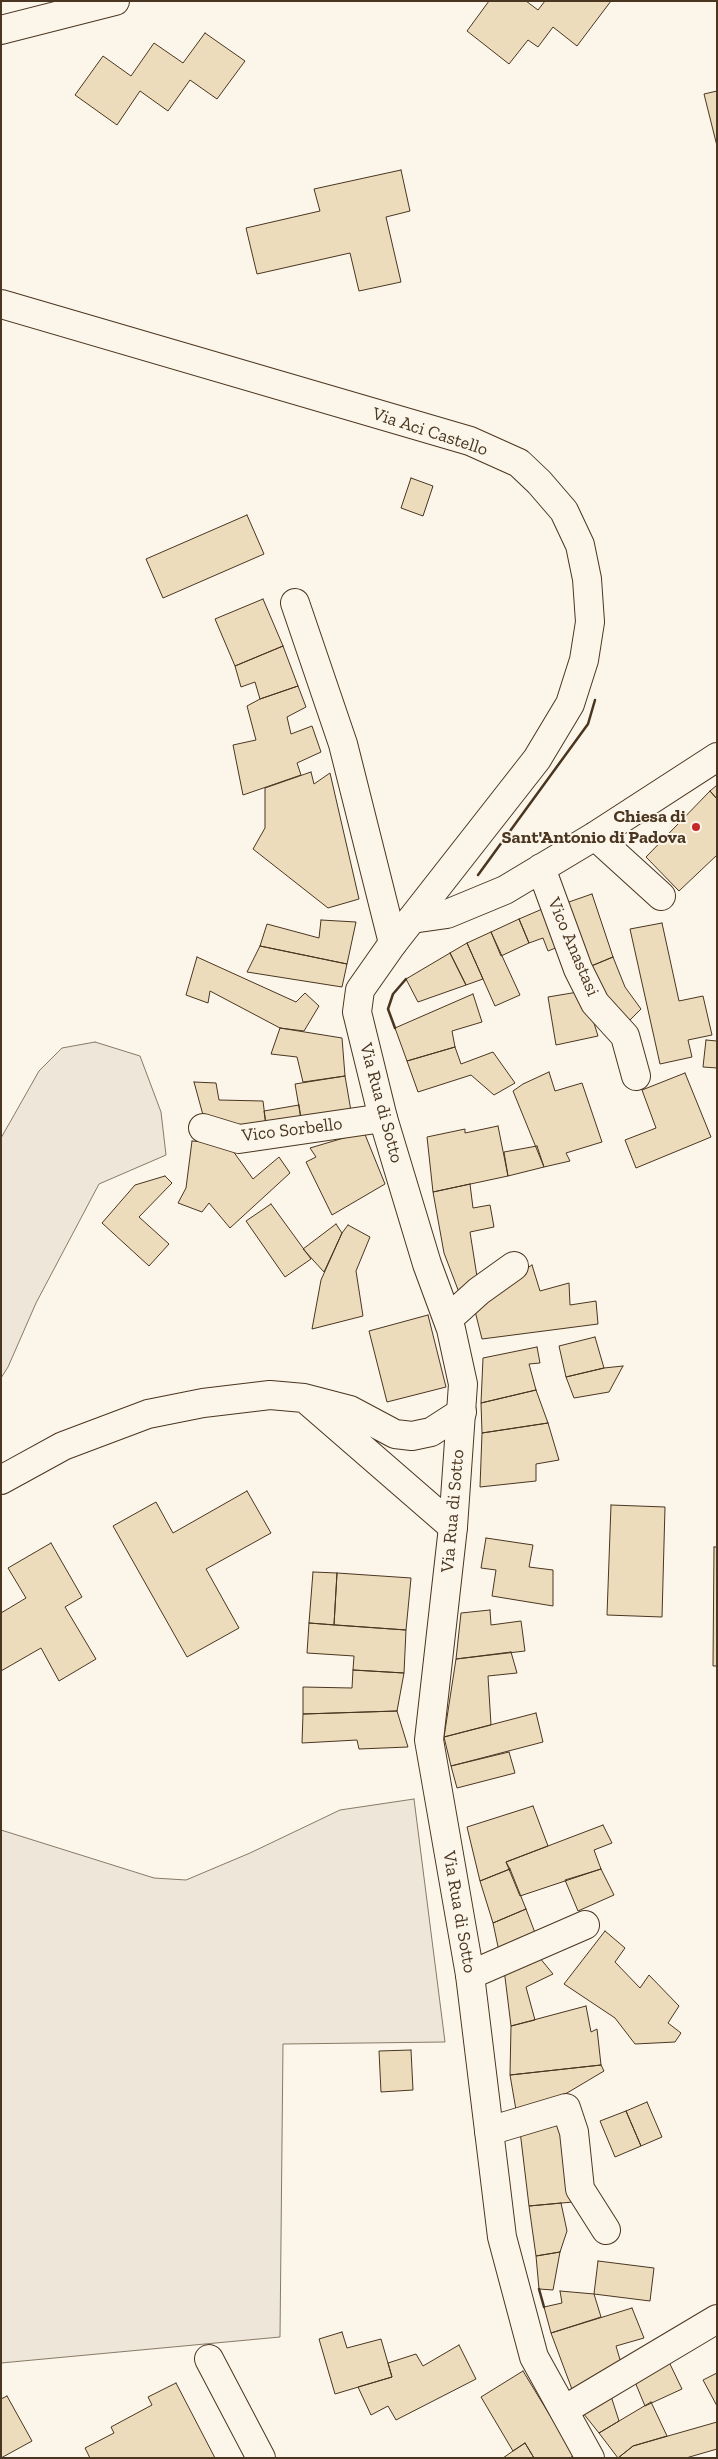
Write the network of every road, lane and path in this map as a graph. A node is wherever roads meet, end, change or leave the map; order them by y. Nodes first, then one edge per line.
1 (115, 1) edge
2 (1, 30) edge
3 (1, 304) edge
4 (295, 603) dead end
5 (717, 757) edge
6 (595, 836) junction
7 (541, 868) junction
8 (661, 896) dead end
9 (412, 919) junction
10 (394, 943) junction
11 (636, 1076) dead end
12 (383, 1118) junction
13 (203, 1128) dead end
14 (514, 1266) dead end
15 (448, 1319) junction
16 (304, 1398) junction
17 (462, 1412) junction
18 (1, 1480) edge
19 (453, 1527) junction
20 (585, 1924) dead end
21 (470, 1975) junction
22 (489, 2131) junction
23 (606, 2230) dead end
24 (717, 2319) edge
25 (209, 2359) dead end
26 (564, 2410) junction
27 (261, 2458) edge
28 (590, 2458) edge

1 - 2 street
3 - 9 street, Via Aci Castello
4 - 10 street
5 - 6 street
6 - 7 street
6 - 8 street
7 - 9 street
7 - 11 street, Vico Anastasi
9 - 10 street, Via Rua di Sotto
10 - 12 street, Via Rua di Sotto
12 - 13 street, Vico Sorbello
12 - 15 street, Via Rua di Sotto
14 - 15 street
15 - 17 street, Via Rua di Sotto
16 - 17 street
16 - 18 street
16 - 19 street
17 - 19 street, Via Rua di Sotto
19 - 21 street, Via Rua di Sotto
20 - 21 street
21 - 22 street, Via Rua di Sotto
22 - 23 street
22 - 26 street, Via Rua di Sotto
24 - 26 street
25 - 27 street
26 - 28 street, Via Rua di Sotto

